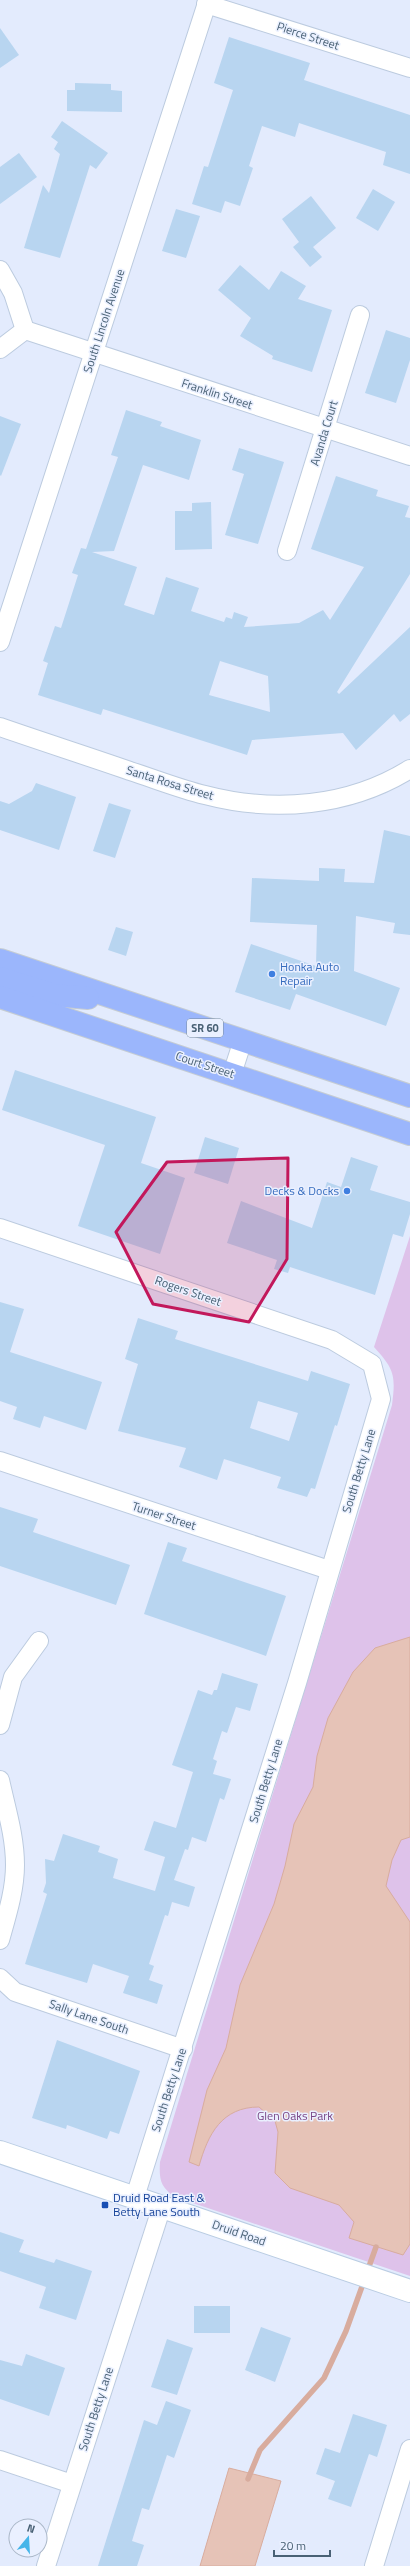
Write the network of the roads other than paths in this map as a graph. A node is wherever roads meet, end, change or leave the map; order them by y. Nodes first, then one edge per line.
1 (207, 2) edge
2 (410, 68) edge
3 (0, 270) edge
4 (360, 314) dead end
5 (25, 330) junction
6 (0, 349) edge
7 (94, 353) junction
8 (325, 429) junction
9 (410, 456) edge
10 (287, 551) dead end
11 (0, 642) edge
12 (0, 727) edge
13 (410, 769) edge
14 (0, 960) edge
15 (0, 978) edge
16 (0, 998) edge
17 (123, 1000) junction
18 (242, 1040) junction
19 (232, 1074) junction
20 (410, 1096) edge
21 (410, 1134) edge
22 (0, 1228) edge
23 (372, 1364) joint
24 (0, 1461) edge
25 (329, 1570) junction
26 (39, 1641) dead end
27 (0, 1724) edge
28 (0, 1780) edge
29 (0, 1940) edge
30 (0, 1978) edge
31 (183, 2049) junction
32 (0, 2152) edge
33 (136, 2197) junction
34 (162, 2206) junction
35 (409, 2291) edge
36 (410, 2448) edge
37 (0, 2460) edge
38 (72, 2484) junction
39 (46, 2566) edge
40 (374, 2566) edge

1 - 2 street, Pierce Street
1 - 7 street, South Lincoln Avenue
3 - 5 street
4 - 8 street, Avanda Court
5 - 6 street
5 - 7 street, Franklin Street
7 - 8 street, Franklin Street
7 - 11 street, South Lincoln Avenue
8 - 9 street, Franklin Street
8 - 10 street, Avanda Court
12 - 13 street, Santa Rosa Street
14 - 17 main road, SR 60
15 - 17 main road
16 - 19 main road, Court Street
17 - 18 main road, SR 60
18 - 19 street
18 - 20 main road, SR 60
19 - 21 main road, Court Street
22 - 23 street, Rogers Street
23 - 25 street, South Betty Lane
24 - 25 street, Turner Street
25 - 31 street, South Betty Lane
26 - 27 street
28 - 29 street
30 - 31 street, Sally Lane South
31 - 33 street, South Betty Lane
32 - 33 street, Druid Road
33 - 34 street, Druid Road
34 - 35 street, Druid Road
34 - 38 street, South Betty Lane
36 - 40 street
37 - 38 street
38 - 39 street, South Betty Lane

